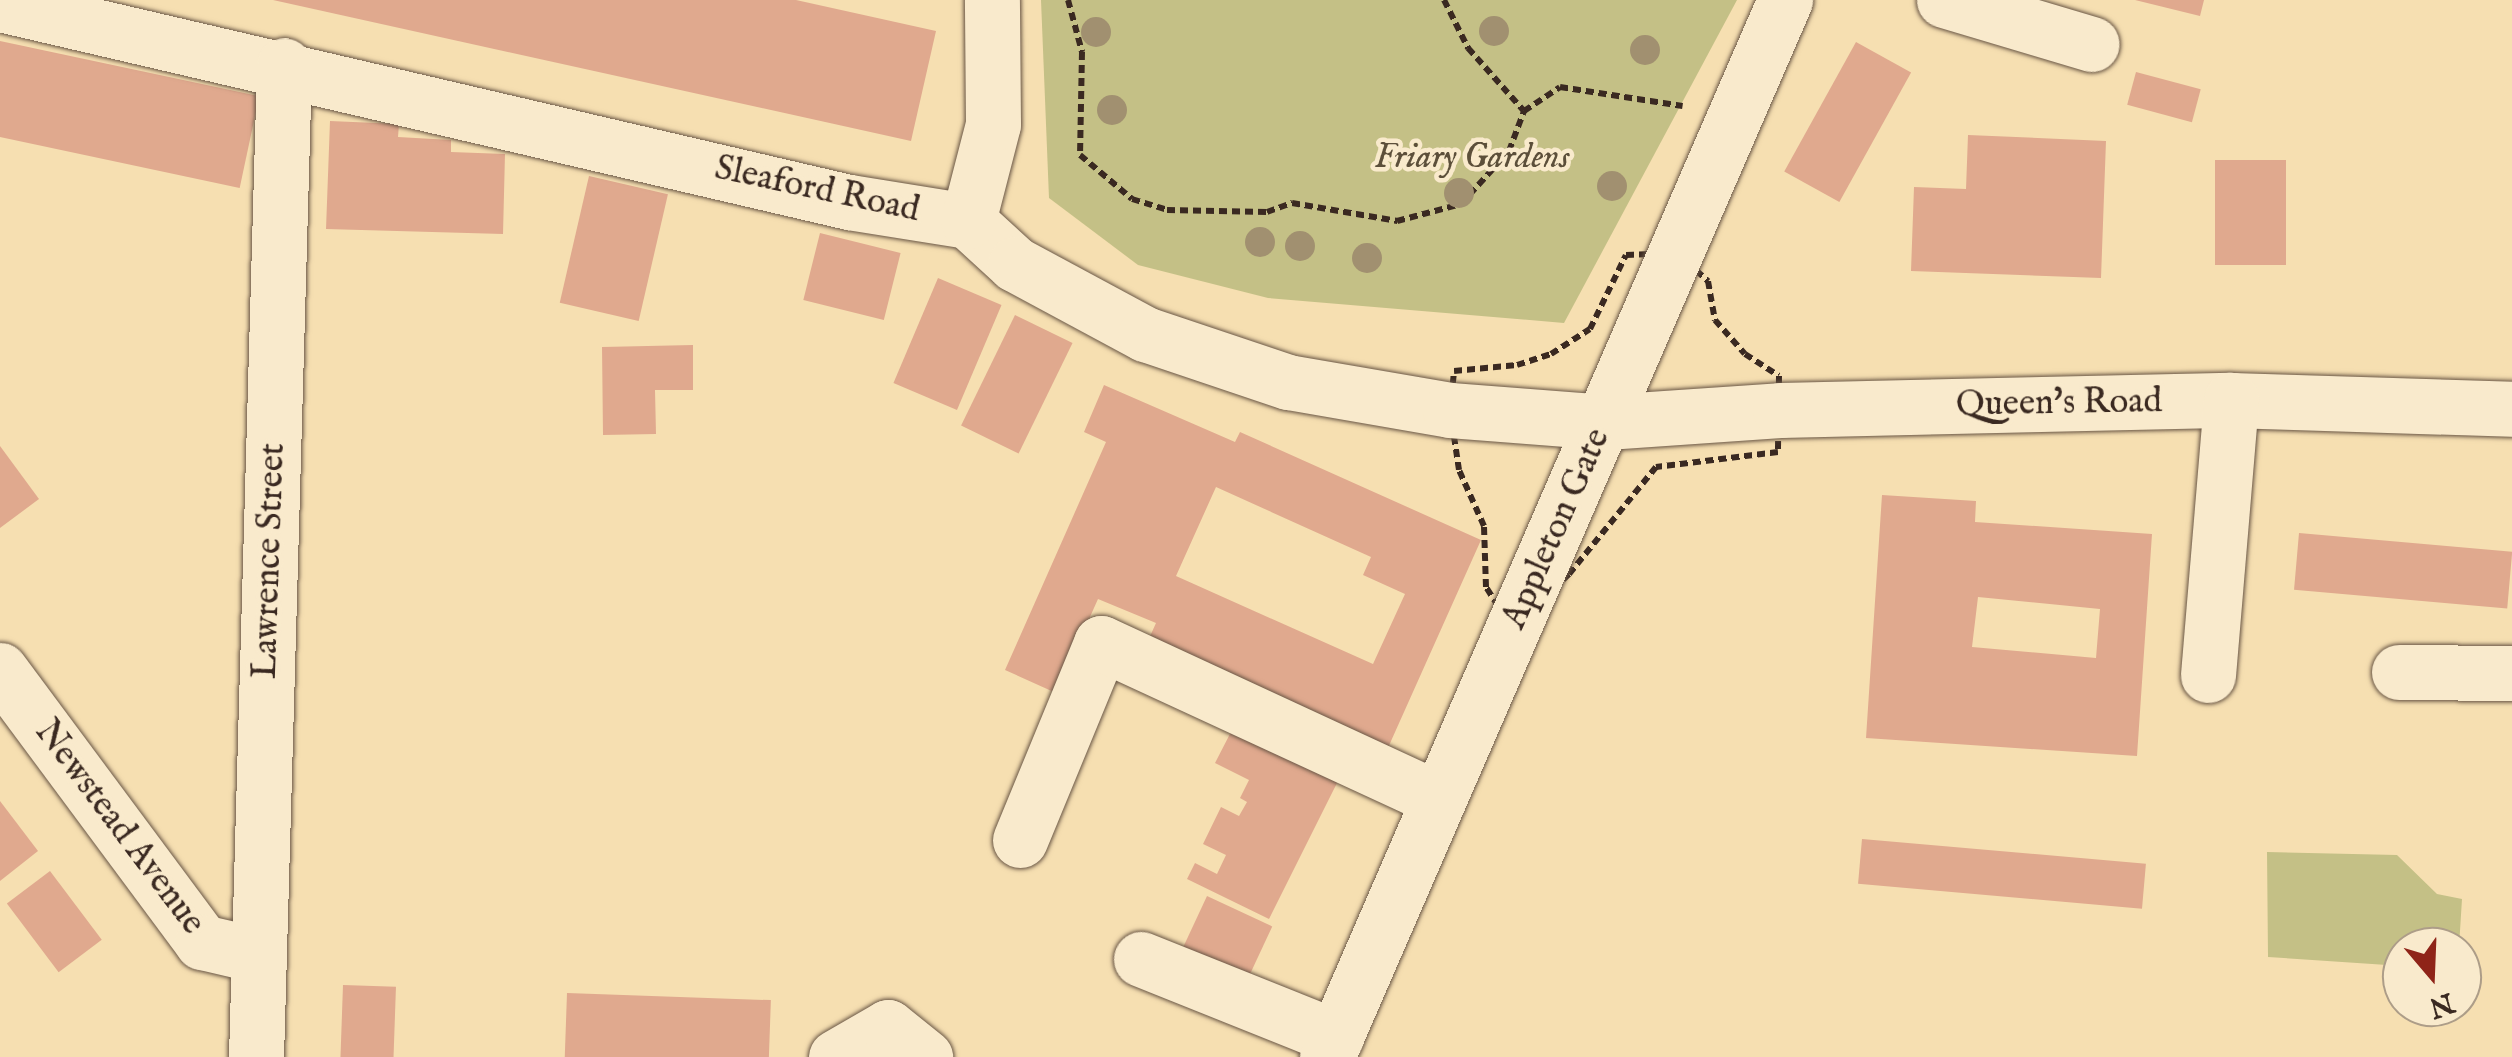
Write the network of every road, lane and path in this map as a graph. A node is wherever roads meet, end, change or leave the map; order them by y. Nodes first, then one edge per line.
1 (992, 0) edge
2 (1068, 0) edge
3 (1444, 0) edge
4 (1784, 0) edge
5 (1944, 0) edge
6 (0, 4) edge
7 (158, 20) edge
8 (2092, 44) dead end
9 (284, 65) junction
10 (1734, 111) junction
11 (1524, 112) junction
12 (968, 220) junction
13 (2231, 400) junction
14 (2512, 409) edge
15 (1606, 422) junction
16 (0, 670) edge
17 (2399, 672) dead end
18 (2512, 673) edge
19 (2208, 675) dead end
20 (1435, 797) junction
21 (1020, 840) dead end
22 (258, 955) junction
23 (1141, 959) dead end
24 (1332, 1047) edge
25 (256, 1057) edge
26 (836, 1057) edge
27 (925, 1057) edge

1 - 12 street
2 - 11 path
3 - 11 path
4 - 10 street, Appleton Gate
5 - 8 street
6 - 7 street, Sleaford Road
7 - 9 street, Sleaford Road
9 - 12 street, Sleaford Road
9 - 22 street, Lawrence Street
10 - 11 path
10 - 15 street, Appleton Gate
12 - 15 street, Sleaford Road
13 - 14 street, Queen's Road
13 - 15 street, Queen's Road
13 - 19 street
15 - 20 street, Appleton Gate
16 - 22 street, Newstead Avenue
17 - 18 street
20 - 21 street
20 - 24 street, Appleton Gate
22 - 25 street, Lawrence Street
23 - 24 street
26 - 27 street

